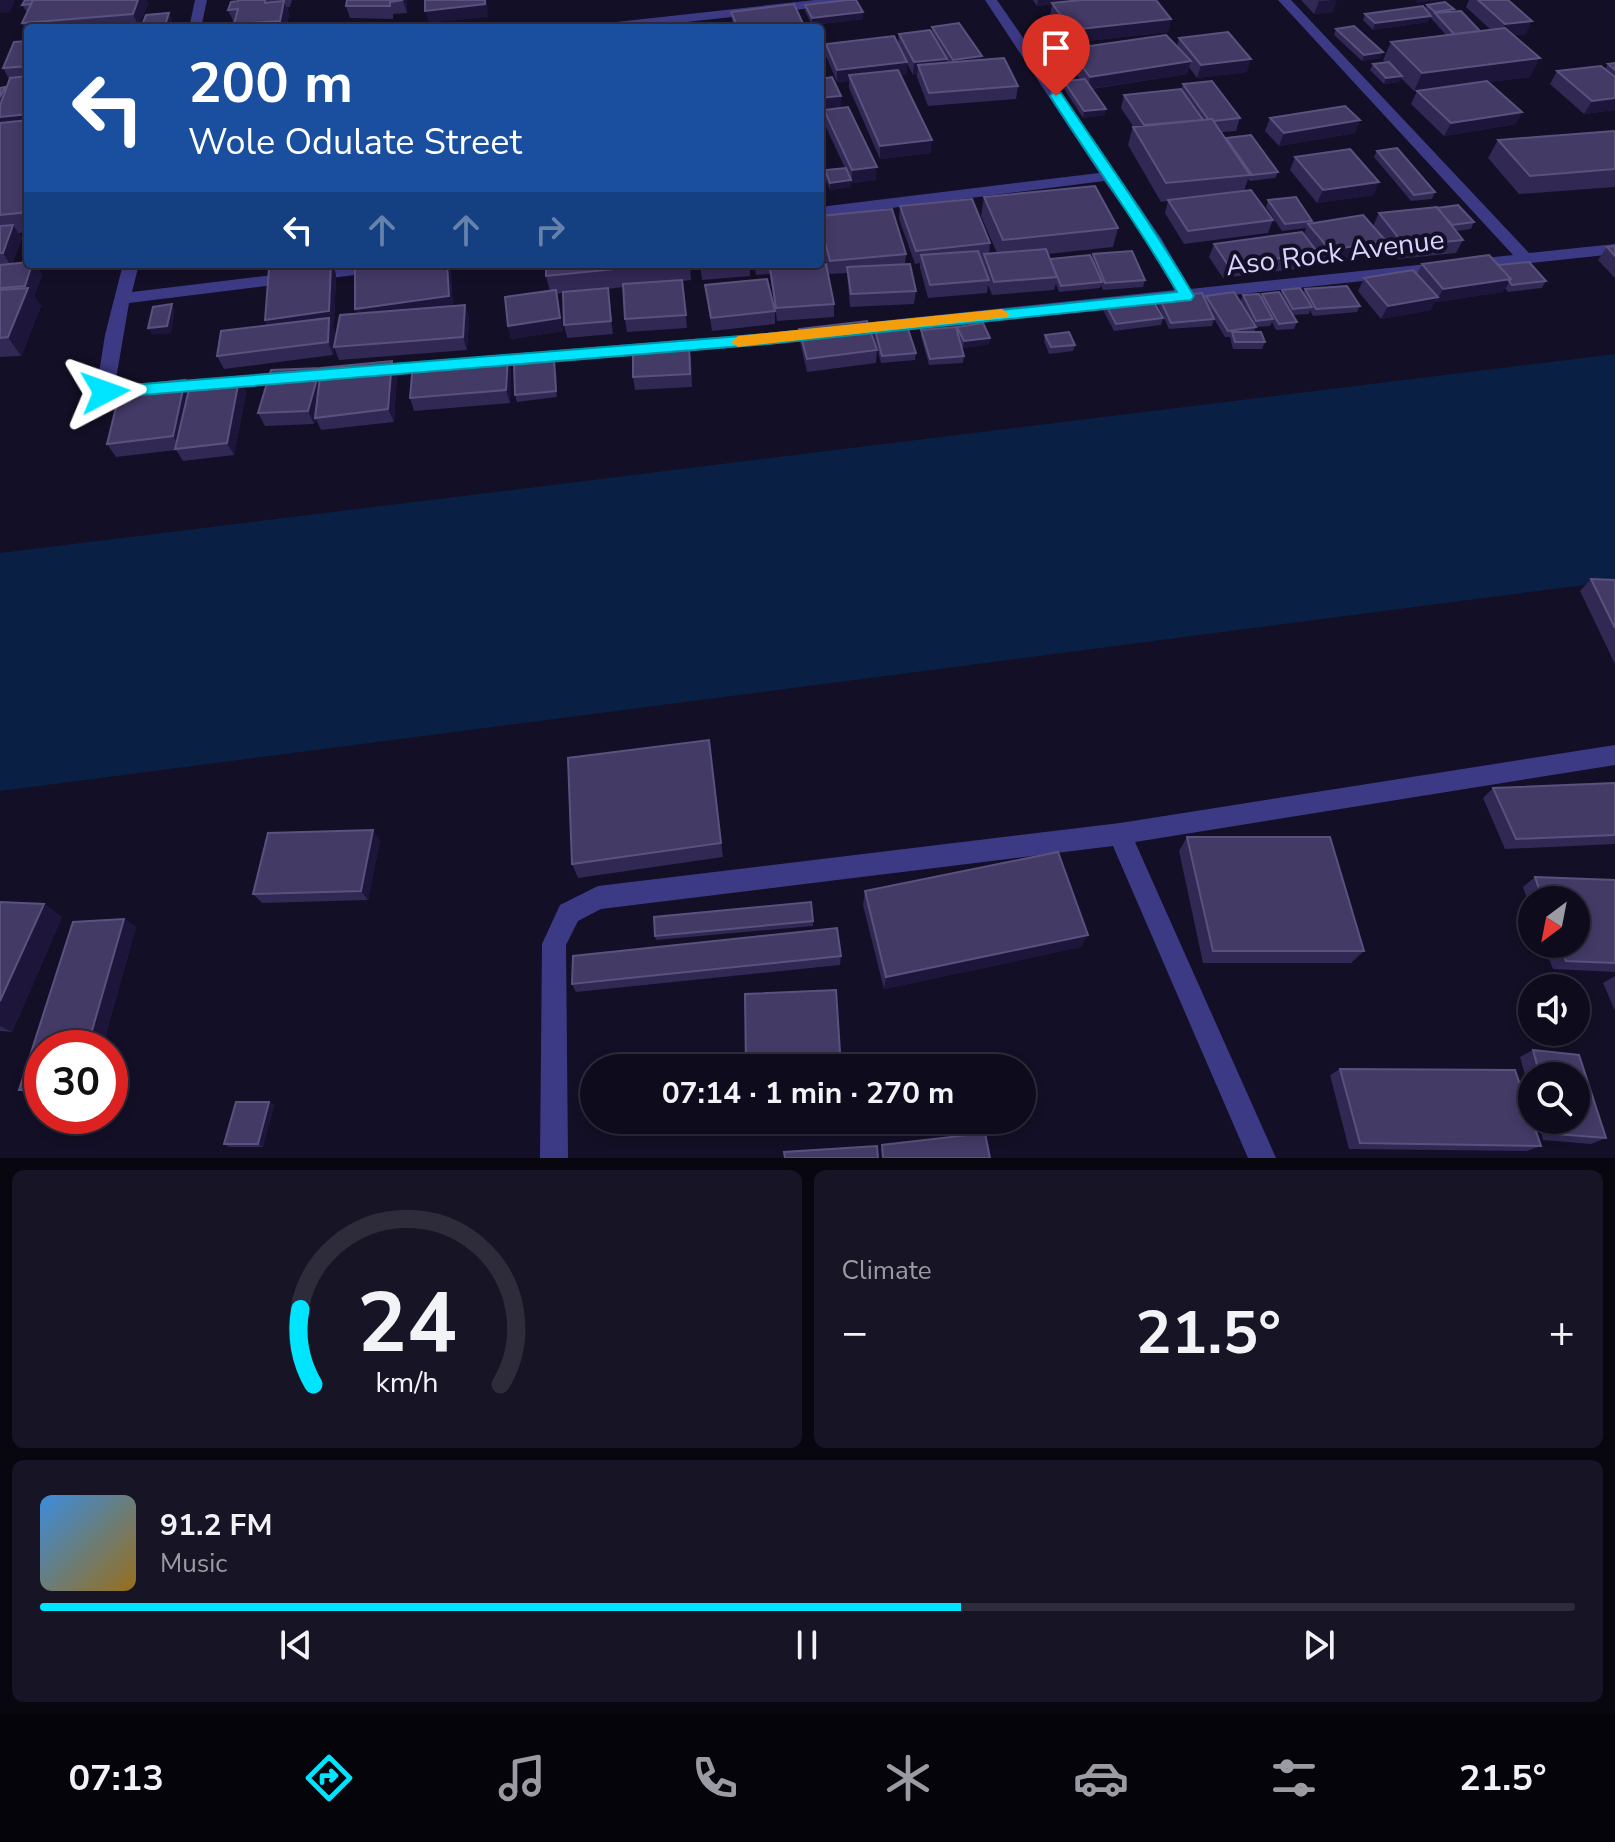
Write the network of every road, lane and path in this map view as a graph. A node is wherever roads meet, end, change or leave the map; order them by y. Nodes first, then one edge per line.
1 (201, 0) edge
2 (849, 0) edge
3 (991, 0) edge
4 (1284, 0) edge
5 (196, 24) edge
6 (634, 24) edge
7 (1108, 176) junction
8 (824, 212) edge
9 (1615, 249) edge
10 (1524, 257) junction
11 (130, 268) edge
12 (371, 268) edge
13 (1186, 296) junction
14 (121, 299) junction
15 (357, 372) edge
16 (310, 376) edge
17 (200, 385) edge
18 (168, 387) edge
19 (1615, 755) edge
20 (1120, 834) junction
21 (554, 1158) edge
22 (1262, 1158) edge

1 - 5 street
2 - 6 street
3 - 7 street
4 - 10 street
7 - 8 street
7 - 13 street
9 - 10 street, Aso Rock Avenue
10 - 13 street, Aso Rock Avenue
11 - 14 street
12 - 14 street
13 - 15 street, Aso Rock Avenue
14 - 18 street
16 - 17 street
19 - 20 street
20 - 21 street
20 - 22 street

